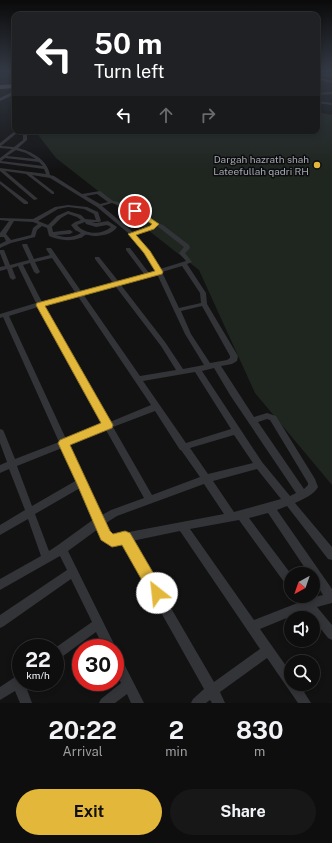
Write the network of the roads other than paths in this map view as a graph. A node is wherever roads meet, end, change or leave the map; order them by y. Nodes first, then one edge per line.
1 (13, 134) edge
2 (24, 134) edge
3 (0, 146) edge
4 (15, 148) junction
5 (1, 160) edge
6 (40, 161) junction
7 (46, 168) junction
8 (0, 169) edge
9 (26, 172) junction
10 (48, 176) junction
11 (0, 182) edge
12 (52, 193) dead end
13 (84, 195) junction
14 (36, 199) dead end
15 (112, 202) junction
16 (26, 203) dead end
17 (99, 206) junction
18 (0, 219) edge
19 (13, 219) junction
20 (34, 221) junction
21 (86, 222) junction
22 (42, 224) junction
23 (156, 224) junction
24 (49, 227) junction
25 (96, 230) dead end
26 (79, 231) junction
27 (70, 232) dead end
28 (85, 232) junction
29 (132, 234) junction
30 (1, 235) edge
31 (63, 237) junction
32 (9, 242) junction
33 (25, 245) dead end
34 (1, 248) edge
35 (51, 248) junction
36 (128, 249) dead end
37 (96, 258) dead end
38 (32, 261) junction
39 (20, 264) junction
40 (184, 264) junction
41 (9, 267) junction
42 (0, 269) edge
43 (37, 272) dead end
44 (159, 272) junction
45 (148, 275) junction
46 (13, 278) dead end
47 (116, 285) junction
48 (79, 293) junction
49 (204, 304) junction
50 (40, 305) junction
51 (177, 310) junction
52 (3, 316) edge
53 (212, 366) junction
54 (197, 369) junction
55 (181, 372) junction
56 (137, 379) junction
57 (156, 407) junction
58 (252, 421) junction
59 (108, 425) junction
60 (236, 431) junction
61 (0, 432) edge
62 (64, 443) junction
63 (183, 447) junction
64 (11, 463) junction
65 (259, 465) junction
66 (0, 469) edge
67 (205, 479) junction
68 (82, 482) junction
69 (302, 494) junction
70 (150, 500) junction
71 (287, 501) junction
72 (270, 508) junction
73 (30, 512) junction
74 (236, 516) junction
75 (100, 521) junction
76 (182, 526) junction
77 (0, 530) edge
78 (125, 538) junction
79 (62, 549) junction
80 (332, 555) edge
81 (46, 558) junction
82 (311, 567) edge
83 (72, 572) junction
84 (284, 574) edge
85 (320, 581) edge
86 (0, 585) edge
87 (320, 599) edge
88 (299, 603) edge
89 (307, 603) edge
90 (0, 622) edge
91 (98, 624) junction
92 (253, 626) junction
93 (332, 634) edge
94 (106, 639) edge
95 (64, 649) edge
96 (268, 650) junction
97 (284, 673) edge
98 (124, 675) edge
99 (129, 684) junction
100 (12, 685) edge
101 (212, 690) junction
102 (22, 691) edge
103 (297, 691) edge
104 (0, 694) edge
105 (26, 703) edge
106 (105, 703) edge
107 (138, 703) edge
108 (197, 703) edge
109 (219, 703) edge
110 (305, 703) edge

1 - 3 street
2 - 4 street
3 - 4 street
4 - 5 street
4 - 6 street
5 - 6 street
5 - 7 street
6 - 7 street
7 - 10 street
8 - 9 street
8 - 14 street
9 - 10 street
9 - 12 street
10 - 13 street
11 - 16 street
13 - 15 street
13 - 17 street
15 - 17 street
15 - 23 street
17 - 29 street
18 - 19 street
19 - 20 street
19 - 30 street
20 - 21 street
20 - 22 street
21 - 24 street
21 - 26 street
21 - 28 street
22 - 24 street
22 - 32 street
23 - 29 street
23 - 40 street
24 - 31 street
25 - 26 street
26 - 28 street
27 - 31 street
28 - 31 street
29 - 44 street
30 - 32 street
31 - 35 street
32 - 34 street
33 - 38 street
34 - 41 street
35 - 38 street
35 - 48 street
36 - 45 street
37 - 47 street
38 - 39 street
38 - 43 street
39 - 41 street
39 - 50 street
40 - 44 street
40 - 49 street
41 - 42 street
41 - 46 street
44 - 45 street
44 - 51 street
45 - 47 street
47 - 48 street
47 - 55 street
48 - 50 street
48 - 56 street
49 - 51 street
49 - 53 street
50 - 52 street
50 - 59 street
51 - 53 street
52 - 62 street
53 - 54 street
53 - 58 street
54 - 55 street
54 - 60 street
55 - 56 street
56 - 57 street
57 - 59 street
57 - 63 street
58 - 69 street
58 - 69 street
59 - 62 street
59 - 70 street
60 - 63 street
60 - 65 street
61 - 64 street
62 - 64 street
62 - 68 street
63 - 67 street
64 - 66 street
64 - 73 street
65 - 67 street
65 - 71 street
67 - 70 street
67 - 74 street
68 - 73 street
68 - 75 street
69 - 71 street
70 - 75 street
71 - 72 street
71 - 80 street
72 - 74 street
72 - 82 street
73 - 77 street
73 - 81 street
74 - 76 street
74 - 84 street
75 - 78 street
75 - 79 street
76 - 78 street
76 - 92 street
78 - 101 street
79 - 81 street
79 - 83 street
81 - 86 street
83 - 90 street
83 - 91 street
85 - 87 street
88 - 92 street
89 - 93 street
91 - 94 street
91 - 95 street
92 - 96 street
96 - 97 street
96 - 101 street
98 - 99 street
99 - 106 street
99 - 107 street
100 - 104 street
101 - 108 street
101 - 109 street
102 - 105 street
103 - 110 street

